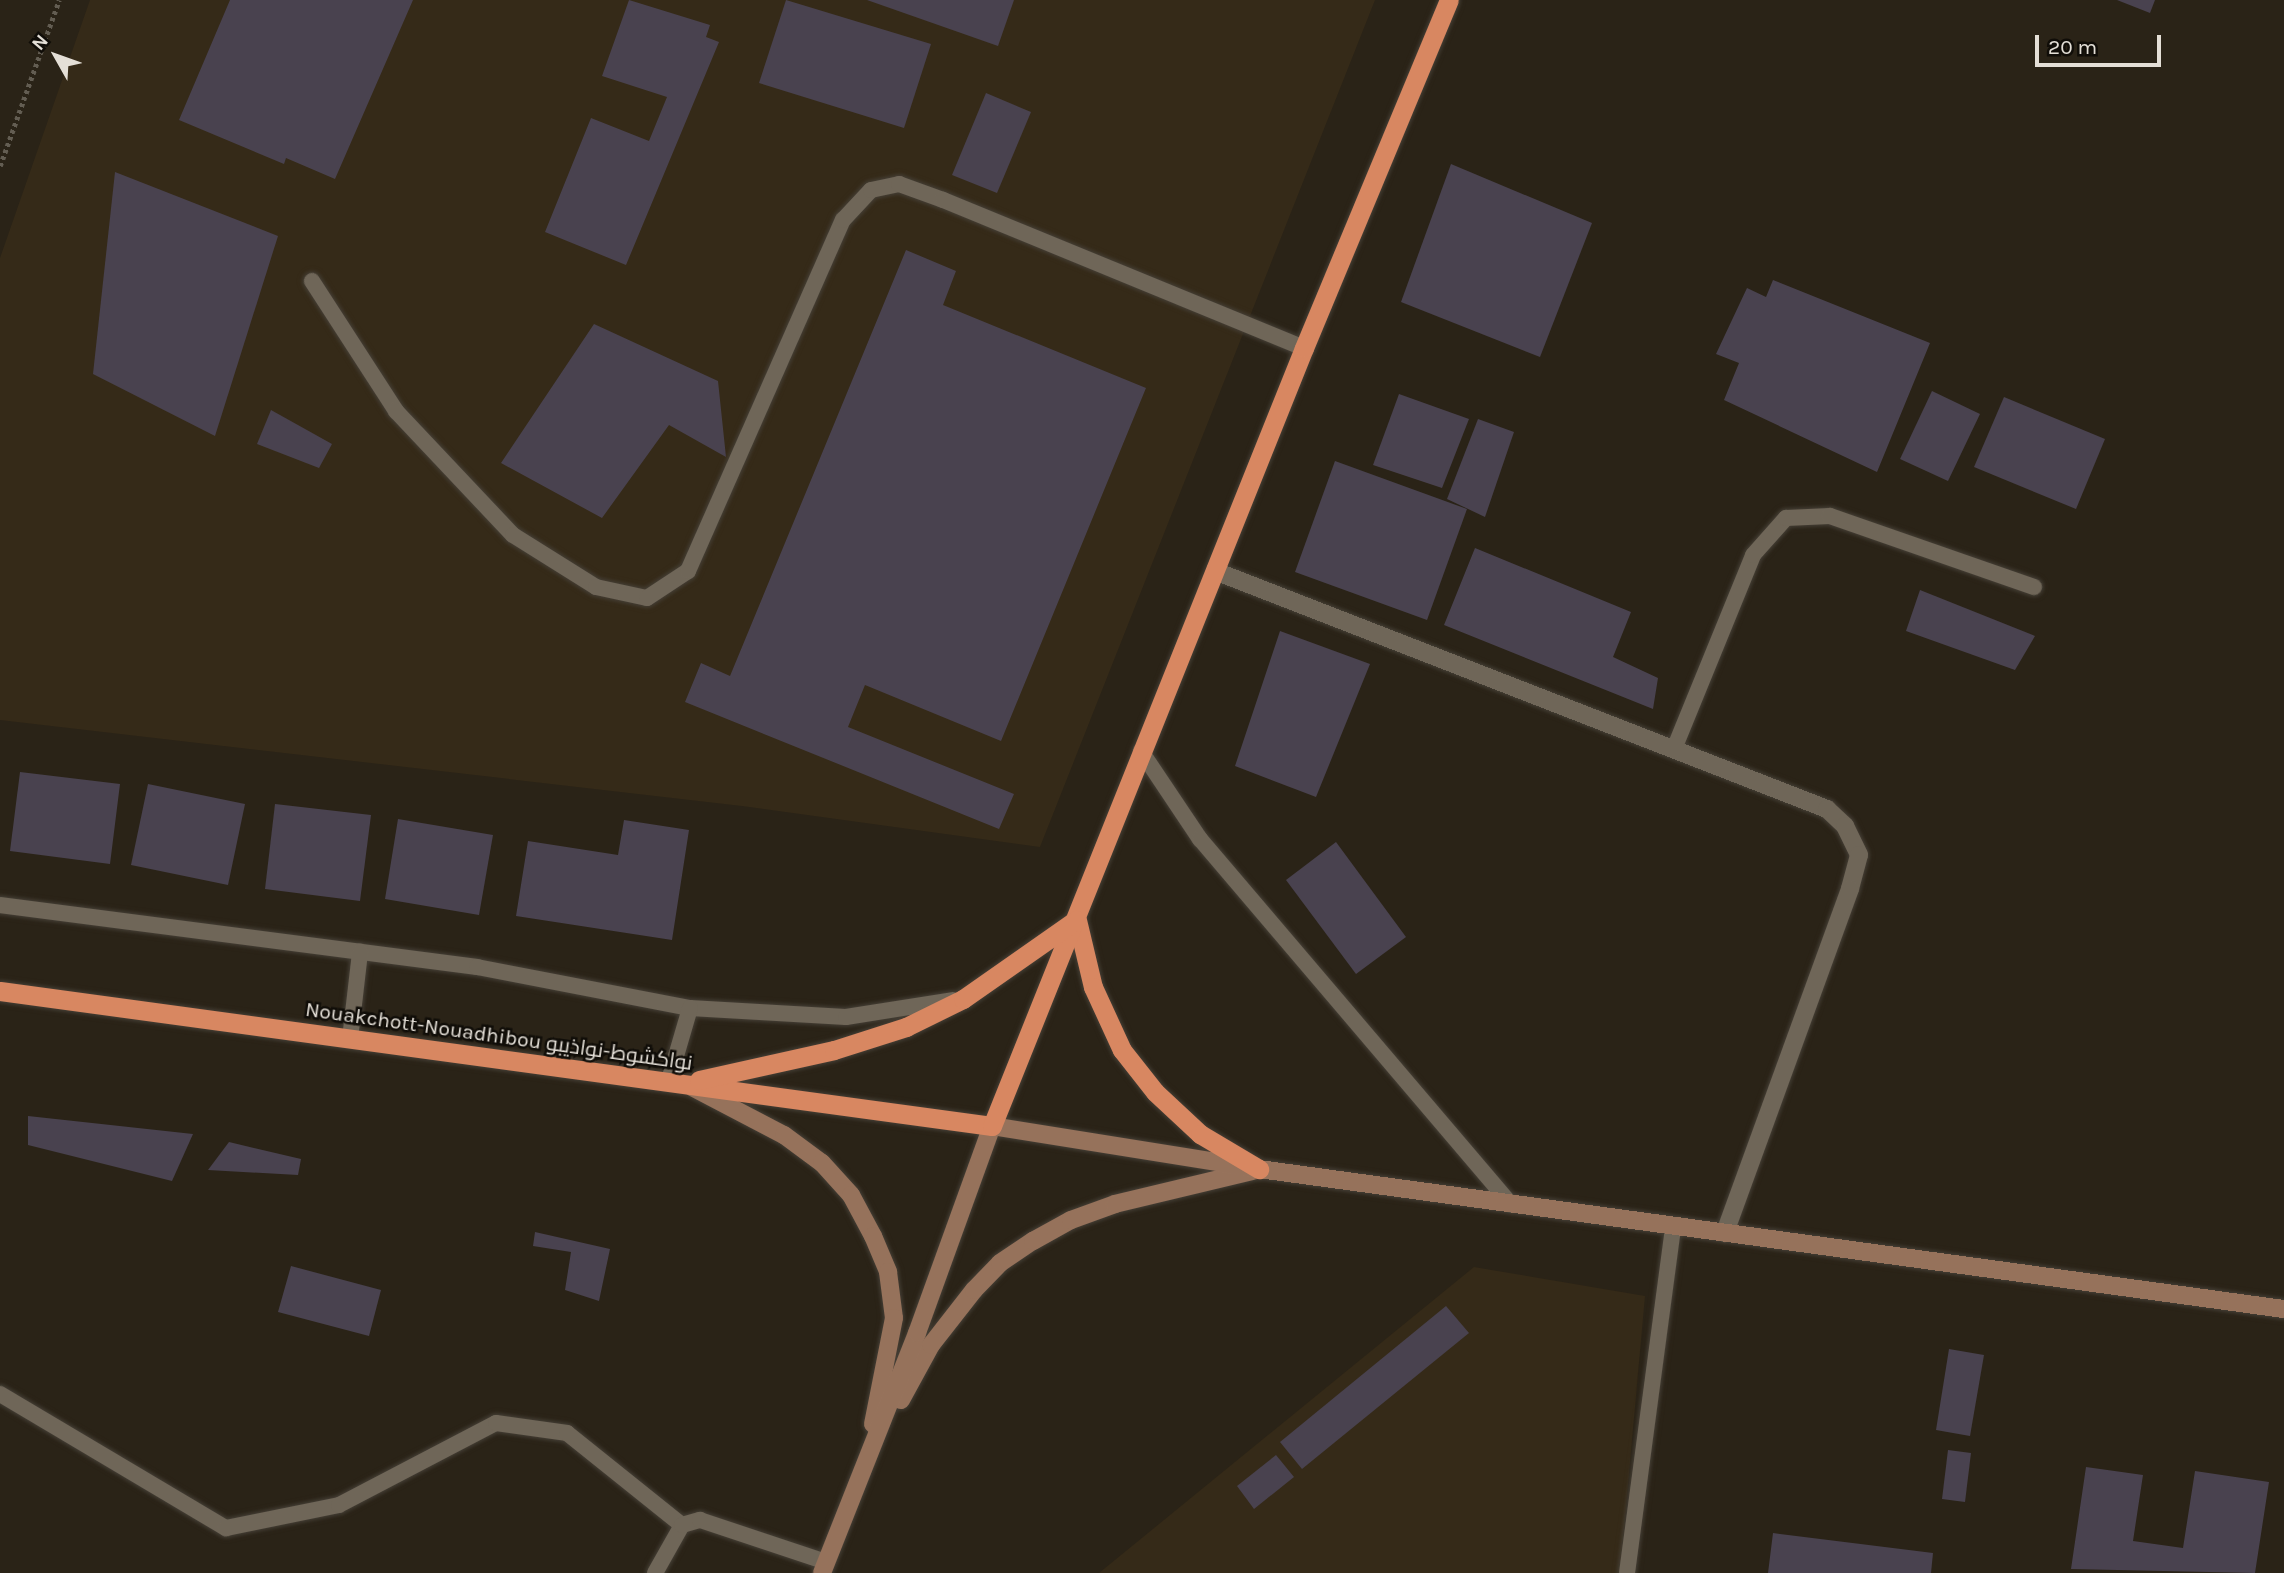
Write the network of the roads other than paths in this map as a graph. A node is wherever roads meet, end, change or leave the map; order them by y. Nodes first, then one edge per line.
1 (1449, 0) edge
2 (312, 281) dead end
3 (1304, 348) junction
4 (1215, 571) junction
5 (2034, 587) dead end
6 (1674, 749) junction
7 (1141, 751) junction
8 (0, 905) edge
9 (1076, 920) junction
10 (360, 952) junction
11 (0, 991) edge
12 (963, 999) junction
13 (690, 1009) junction
14 (349, 1039) junction
15 (677, 1082) junction
16 (992, 1126) junction
17 (1259, 1169) junction
18 (1511, 1204) junction
19 (1673, 1226) junction
20 (1725, 1233) junction
21 (2284, 1309) edge
22 (0, 1394) edge
23 (863, 1468) junction
24 (682, 1525) junction
25 (824, 1567) edge
26 (656, 1573) edge
27 (1627, 1573) edge

1 - 3 highway
2 - 3 lane
3 - 4 highway
4 - 6 street
4 - 7 highway
5 - 6 lane
6 - 20 street
7 - 9 highway
7 - 18 lane
8 - 10 lane
9 - 12 highway
9 - 16 highway
9 - 17 highway
10 - 13 lane
10 - 14 lane
11 - 14 highway, Nouakchott-Nouadhibou نواكشوط-نواذيبو
12 - 13 lane
12 - 15 highway
13 - 15 lane
14 - 15 highway, Nouakchott-Nouadhibou نواكشوط-نواذيبو
15 - 16 highway, Nouakchott-Nouadhibou نواكشوط-نواذيبو
15 - 23 main road
16 - 17 main road
16 - 23 main road
17 - 18 main road
17 - 23 main road
18 - 19 main road
19 - 20 main road
19 - 27 lane
20 - 21 main road
22 - 24 lane
23 - 25 main road
24 - 25 lane
24 - 26 lane

